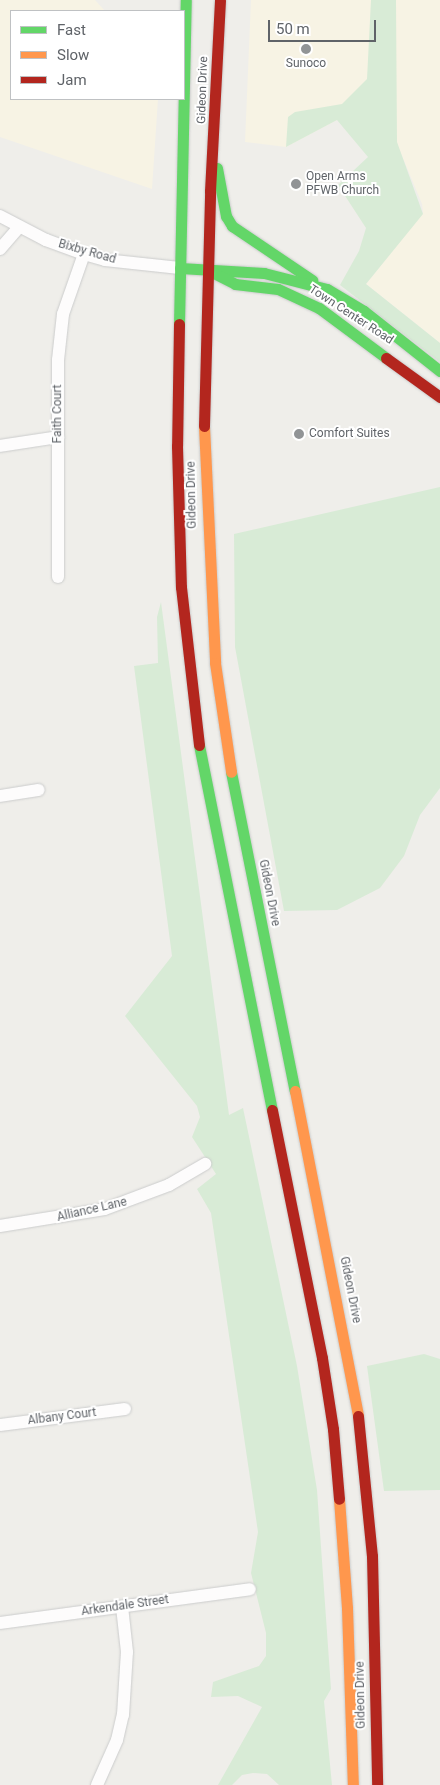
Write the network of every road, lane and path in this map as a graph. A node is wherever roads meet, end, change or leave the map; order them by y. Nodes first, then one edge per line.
1 (186, 0) edge
2 (220, 0) edge
3 (185, 45) edge
4 (184, 100) edge
5 (214, 161) junction
6 (0, 216) edge
7 (19, 227) junction
8 (0, 249) edge
9 (84, 254) junction
10 (180, 268) junction
11 (208, 270) junction
12 (327, 289) junction
13 (440, 372) edge
14 (440, 397) edge
15 (58, 437) junction
16 (0, 446) edge
17 (58, 577) dead end
18 (39, 790) dead end
19 (0, 796) edge
20 (265, 942) junction
21 (238, 948) junction
22 (205, 1164) dead end
23 (0, 1226) edge
24 (125, 1409) dead end
25 (0, 1425) edge
26 (250, 1589) dead end
27 (122, 1607) junction
28 (0, 1623) edge
29 (97, 1785) edge
30 (353, 1785) edge
31 (377, 1785) edge

1 - 3 main road, Gideon Drive
2 - 5 main road, Gideon Drive
4 - 10 main road, Gideon Drive
5 - 11 main road, Gideon Drive
5 - 12 main road
6 - 7 street, Bixby Road
7 - 8 street
7 - 9 street, Bixby Road
9 - 10 street, Bixby Road
9 - 15 street, Faith Court
10 - 11 main road, Town Center Road
10 - 21 main road, Gideon Drive
11 - 12 main road, Town Center Road
11 - 14 main road, Town Center Road
11 - 20 main road, Gideon Drive
12 - 13 main road, Town Center Road
15 - 16 street
15 - 17 street, Faith Court
18 - 19 street
20 - 21 main road
20 - 31 main road, Gideon Drive
21 - 30 main road, Gideon Drive
22 - 23 street, Alliance Lane
24 - 25 street, Albany Court
26 - 27 street, Arkendale Street
27 - 28 street, Arkendale Street
27 - 29 street

